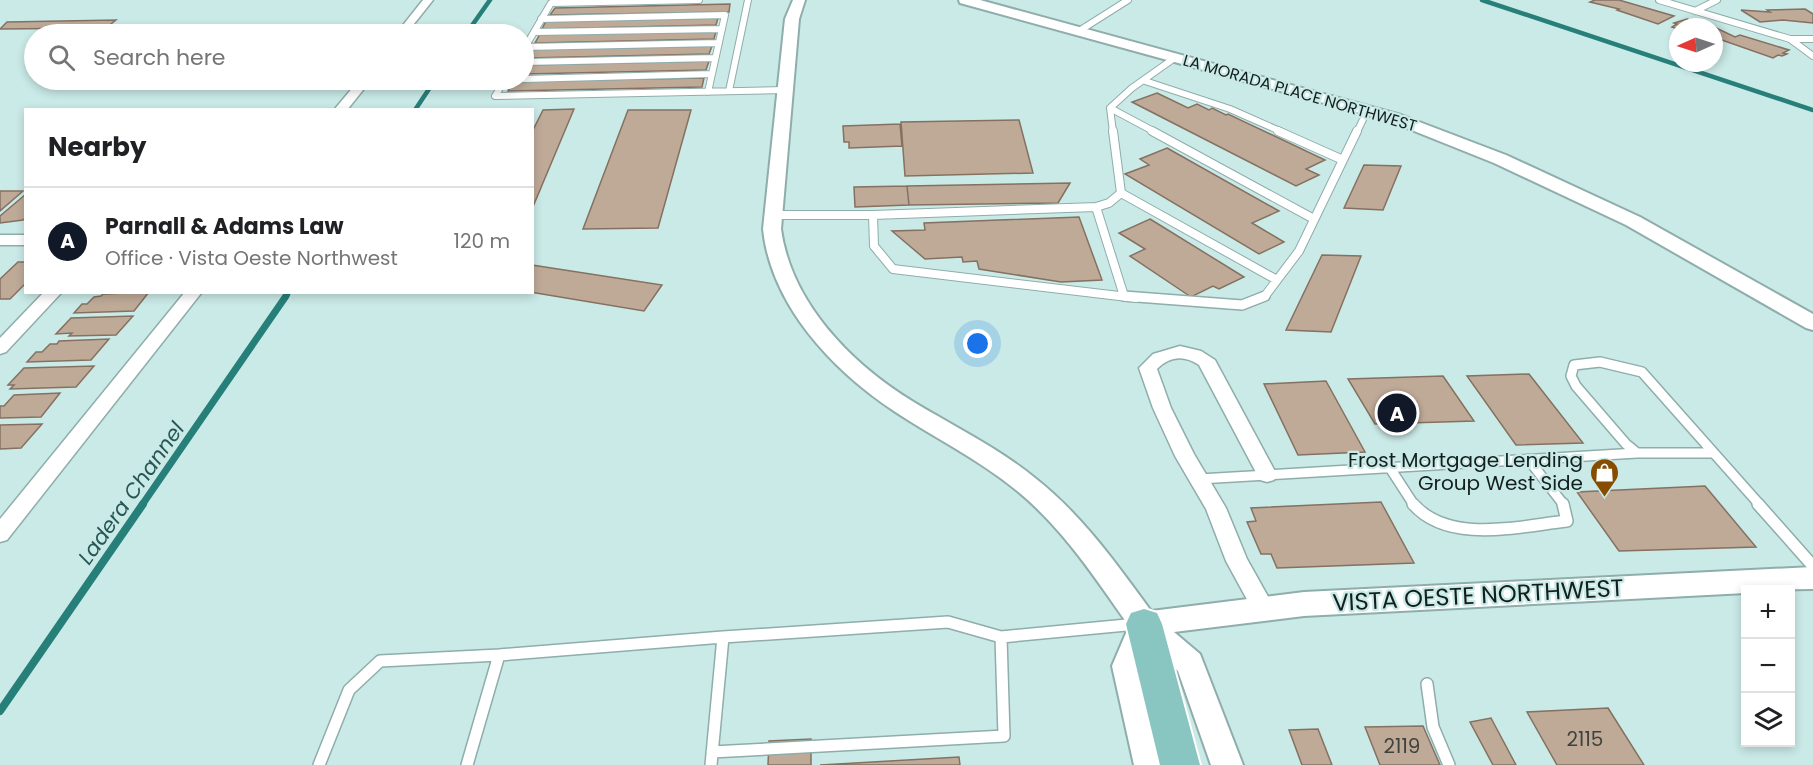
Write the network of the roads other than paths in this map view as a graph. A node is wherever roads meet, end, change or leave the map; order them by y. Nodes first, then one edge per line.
1 (428, 0) edge
2 (699, 0) edge
3 (748, 0) edge
4 (799, 0) edge
5 (965, 0) edge
6 (1128, 0) edge
7 (1659, 0) edge
8 (1717, 0) edge
9 (1695, 11) junction
10 (541, 19) junction
11 (408, 24) edge
12 (722, 29) junction
13 (1080, 31) junction
14 (534, 32) joint
15 (1790, 39) junction
16 (1813, 39) edge
17 (718, 43) junction
18 (534, 48) edge
19 (1813, 56) edge
20 (1176, 57) junction
21 (715, 58) junction
22 (534, 62) edge
23 (712, 74) junction
24 (534, 79) edge
25 (1145, 81) junction
26 (356, 90) edge
27 (499, 90) edge
28 (784, 90) junction
29 (729, 91) junction
30 (708, 92) junction
31 (342, 108) edge
32 (1110, 108) junction
33 (1367, 111) junction
34 (1343, 160) junction
35 (1121, 193) junction
36 (1096, 207) junction
37 (772, 215) junction
38 (873, 215) junction
39 (1314, 219) junction
40 (0, 240) edge
41 (24, 240) edge
42 (1277, 280) junction
43 (52, 294) edge
44 (192, 294) edge
45 (1124, 296) junction
46 (1813, 323) edge
47 (0, 348) edge
48 (1637, 453) junction
49 (1713, 453) junction
50 (1528, 459) junction
51 (1390, 468) junction
52 (1267, 475) junction
53 (1199, 479) junction
54 (0, 534) edge
55 (1813, 566) edge
56 (1813, 578) edge
57 (1264, 609) junction
58 (1144, 624) junction
59 (723, 637) junction
60 (1000, 637) junction
61 (499, 655) junction
62 (1427, 684) dead end
63 (712, 759) edge
64 (319, 765) edge
65 (467, 765) edge
66 (1150, 765) edge
67 (1180, 765) edge
68 (1227, 765) edge
69 (1449, 765) edge

1 - 11 street
2 - 10 lane
3 - 29 lane
4 - 28 street
5 - 13 street, LA MORADA PLACE NORTHWEST
6 - 13 lane
7 - 9 lane
8 - 9 lane
9 - 15 lane
10 - 12 lane
10 - 14 lane
12 - 14 lane
12 - 17 lane
13 - 20 street, LA MORADA PLACE NORTHWEST
15 - 16 lane
15 - 19 lane
17 - 18 lane
17 - 21 lane
20 - 25 lane
20 - 33 street, LA MORADA PLACE NORTHWEST
21 - 22 lane
21 - 23 lane
23 - 24 lane
23 - 30 lane
25 - 32 lane
25 - 34 lane
26 - 31 street
27 - 30 lane
28 - 29 lane
28 - 37 street
29 - 30 lane
32 - 35 lane
32 - 39 lane
33 - 34 lane
33 - 46 street, LA MORADA PLACE NORTHWEST
34 - 39 lane
35 - 36 lane
35 - 42 lane
36 - 38 lane
36 - 45 lane
37 - 38 lane
37 - 58 street
38 - 45 lane
39 - 42 lane
40 - 41 street
42 - 45 lane
43 - 47 street
44 - 54 street
48 - 49 lane
48 - 49 lane
48 - 50 lane
49 - 55 lane
50 - 51 lane
50 - 51 lane
51 - 52 lane
52 - 53 lane
52 - 53 street
53 - 57 street
56 - 57 street, VISTA OESTE NORTHWEST
57 - 58 street, VISTA OESTE NORTHWEST
58 - 60 lane
58 - 66 street
58 - 67 main road
58 - 68 street
59 - 60 lane
59 - 61 lane
59 - 63 lane
60 - 63 lane
61 - 64 lane
61 - 65 lane
62 - 69 lane

